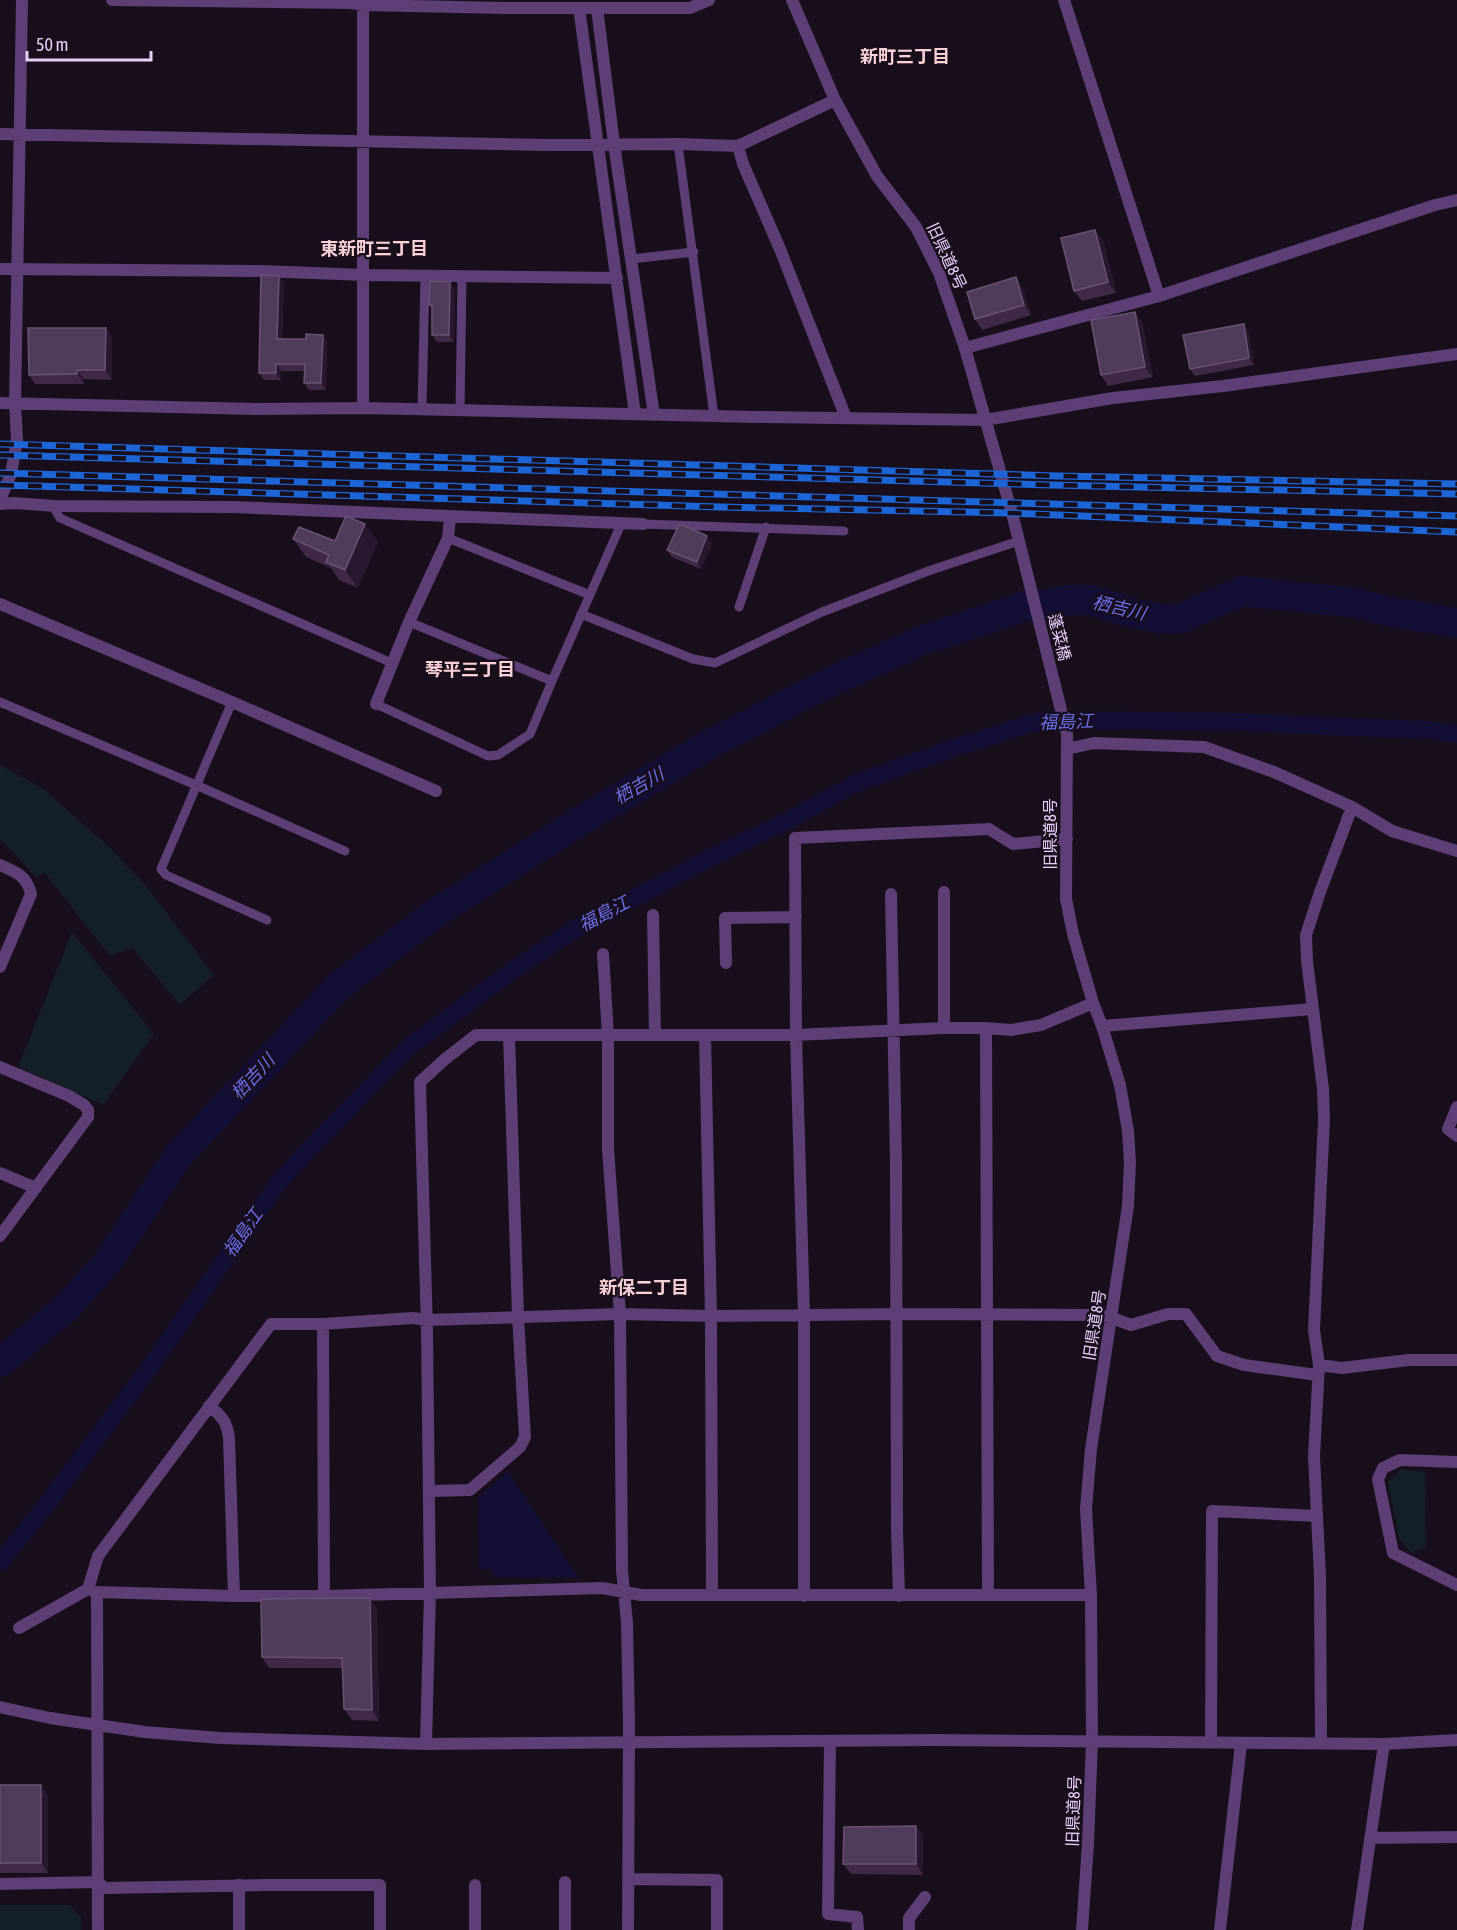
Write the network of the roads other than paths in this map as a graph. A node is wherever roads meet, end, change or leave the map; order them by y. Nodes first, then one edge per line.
1 (22, 0) edge
2 (112, 0) edge
3 (709, 0) edge
4 (792, 0) edge
5 (1064, 0) edge
6 (363, 2) edge
7 (579, 8) junction
8 (597, 8) junction
9 (836, 99) junction
10 (0, 134) edge
11 (20, 134) junction
12 (362, 140) junction
13 (598, 144) junction
14 (614, 144) junction
15 (678, 144) junction
16 (738, 146) junction
17 (1457, 200) edge
18 (694, 252) junction
19 (631, 259) junction
20 (0, 269) edge
21 (17, 269) junction
22 (364, 275) junction
23 (425, 276) junction
24 (462, 277) junction
25 (616, 278) junction
26 (1159, 296) junction
27 (965, 348) junction
28 (1457, 354) edge
29 (0, 403) edge
30 (15, 403) junction
31 (363, 408) junction
32 (422, 409) junction
33 (460, 411) junction
34 (635, 414) junction
35 (654, 415) junction
36 (714, 416) junction
37 (846, 418) junction
38 (985, 420) junction
39 (0, 502) edge
40 (52, 506) junction
41 (450, 517) junction
42 (622, 522) junction
43 (643, 524) joint
44 (766, 527) junction
45 (844, 531) dead end
46 (448, 538) junction
47 (1019, 544) junction
48 (590, 595) junction
49 (0, 604) edge
50 (739, 608) dead end
51 (581, 614) junction
52 (409, 622) junction
53 (392, 663) junction
54 (552, 681) junction
55 (0, 702) edge
56 (232, 702) junction
57 (376, 704) joint
58 (1067, 734) joint
59 (1067, 749) junction
60 (196, 785) junction
61 (436, 791) dead end
62 (1352, 807) junction
63 (1067, 839) junction
64 (345, 851) dead end
65 (1457, 851) edge
66 (0, 864) edge
67 (944, 892) dead end
68 (891, 894) dead end
69 (653, 915) dead end
70 (796, 917) junction
71 (267, 920) dead end
72 (603, 954) dead end
73 (1, 961) edge
74 (726, 963) dead end
75 (1093, 1003) junction
76 (1312, 1009) junction
77 (1102, 1026) junction
78 (944, 1028) junction
79 (986, 1028) junction
80 (893, 1030) junction
81 (509, 1035) junction
82 (608, 1035) junction
83 (655, 1035) junction
84 (705, 1035) junction
85 (796, 1035) junction
86 (0, 1067) edge
87 (1457, 1107) edge
88 (1457, 1136) edge
89 (0, 1173) edge
90 (36, 1188) junction
91 (0, 1236) edge
92 (620, 1314) junction
93 (897, 1314) junction
94 (987, 1314) junction
95 (804, 1315) junction
96 (518, 1316) junction
97 (711, 1316) junction
98 (1112, 1318) junction
99 (426, 1320) junction
100 (323, 1324) junction
101 (1457, 1360) edge
102 (1318, 1370) junction
103 (209, 1406) junction
104 (1457, 1462) edge
105 (429, 1491) junction
106 (1317, 1516) junction
107 (1457, 1584) edge
108 (93, 1591) junction
109 (430, 1592) junction
110 (624, 1592) junction
111 (988, 1594) junction
112 (712, 1595) junction
113 (1091, 1595) junction
114 (234, 1596) junction
115 (324, 1596) junction
116 (804, 1596) junction
117 (899, 1596) junction
118 (20, 1628) dead end
119 (0, 1707) edge
120 (97, 1725) junction
121 (1457, 1740) edge
122 (830, 1741) junction
123 (1092, 1741) junction
124 (629, 1742) junction
125 (1211, 1742) junction
126 (1321, 1743) junction
127 (426, 1744) junction
128 (1241, 1744) junction
129 (1384, 1744) junction
130 (1457, 1837) edge
131 (1370, 1839) junction
132 (628, 1879) junction
133 (97, 1882) junction
134 (565, 1882) dead end
135 (0, 1884) edge
136 (238, 1885) junction
137 (475, 1885) dead end
138 (925, 1897) dead end
139 (98, 1930) edge
140 (239, 1930) edge
141 (380, 1930) edge
142 (475, 1930) edge
143 (565, 1930) edge
144 (628, 1930) edge
145 (717, 1930) edge
146 (858, 1930) edge
147 (909, 1930) edge
148 (1082, 1930) edge
149 (1220, 1930) edge
150 (1357, 1930) edge

1 - 11 street
2 - 6 street
3 - 8 street
4 - 9 street, 旧県道8号
5 - 26 street
6 - 7 street
6 - 12 street
7 - 8 street
7 - 13 street
8 - 14 street
9 - 16 street
9 - 27 street, 旧県道8号
10 - 11 street
11 - 12 street
11 - 21 street
12 - 13 street
12 - 22 street
13 - 14 street
13 - 25 street
14 - 15 street
14 - 19 street
15 - 16 street
15 - 18 lane
16 - 37 street
17 - 26 street
18 - 19 lane
18 - 36 lane
19 - 35 street
20 - 21 street
21 - 22 street
21 - 30 street
22 - 23 street
22 - 31 street
23 - 24 street
23 - 32 lane
24 - 25 street
24 - 33 lane
25 - 34 street
26 - 27 street
27 - 38 street, 旧県道8号
28 - 38 street
29 - 30 street
30 - 31 street
30 - 39 street
31 - 32 street
32 - 33 street
33 - 34 street
34 - 35 street
35 - 36 street
36 - 37 street
37 - 38 street
38 - 47 street, 旧県道8号
39 - 40 street
40 - 41 street
40 - 53 lane
41 - 42 street
41 - 46 street
42 - 43 street
42 - 48 lane
43 - 44 lane
44 - 45 lane
44 - 50 lane
46 - 48 lane
46 - 52 street
47 - 51 lane
47 - 58 street, 蓬菜橋
48 - 51 lane
49 - 56 street
51 - 54 lane
52 - 53 street
52 - 54 lane
53 - 57 street
54 - 57 lane
55 - 60 lane
56 - 60 lane
56 - 61 street
58 - 59 street, 旧県道8号
59 - 62 street
59 - 63 street, 旧県道8号
60 - 64 lane
60 - 71 lane
62 - 65 street
62 - 76 street
63 - 70 street
63 - 75 street, 旧県道8号
66 - 73 street
67 - 78 street
68 - 80 street
69 - 83 street
70 - 74 street
70 - 85 street
72 - 82 street
75 - 77 street, 旧県道8号
75 - 79 street
76 - 77 street
76 - 102 street
77 - 98 street, 旧県道8号
78 - 79 street
78 - 80 street
79 - 94 street
80 - 85 street
80 - 93 street
81 - 82 street
81 - 96 street
81 - 99 street
82 - 83 street
82 - 92 street
83 - 84 street
84 - 85 street
84 - 97 street
85 - 95 street
86 - 90 street
87 - 88 street
89 - 90 street
90 - 91 street
92 - 96 street
92 - 97 street
92 - 110 street
93 - 94 street
93 - 95 street
93 - 117 street
94 - 98 street
94 - 111 street
95 - 97 street
95 - 116 street
96 - 99 street
96 - 105 street
97 - 112 street
98 - 102 street
98 - 113 street, 旧県道8号
99 - 100 street
99 - 105 street
100 - 103 street
100 - 115 street
101 - 102 street
102 - 106 street
103 - 108 street
103 - 114 street
104 - 107 street
105 - 109 street
106 - 125 street
106 - 126 street
108 - 114 street
108 - 118 street
108 - 120 street
109 - 110 street
109 - 115 street
109 - 127 street
110 - 112 street
110 - 124 street
111 - 113 street
111 - 117 street
112 - 116 street
113 - 123 street, 旧県道8号
114 - 115 street
116 - 117 street
119 - 120 street
120 - 127 street
120 - 133 street
121 - 129 street
122 - 123 street
122 - 124 street
122 - 146 street
123 - 125 street
123 - 148 street, 旧県道8号
124 - 127 street
124 - 132 street
125 - 128 street
126 - 128 street
126 - 129 street
128 - 149 street
129 - 131 street
130 - 131 street
131 - 150 street
132 - 144 street
132 - 145 street
133 - 135 street
133 - 136 street
133 - 139 street
134 - 143 street
136 - 140 street
136 - 141 street
137 - 142 street
138 - 147 street

